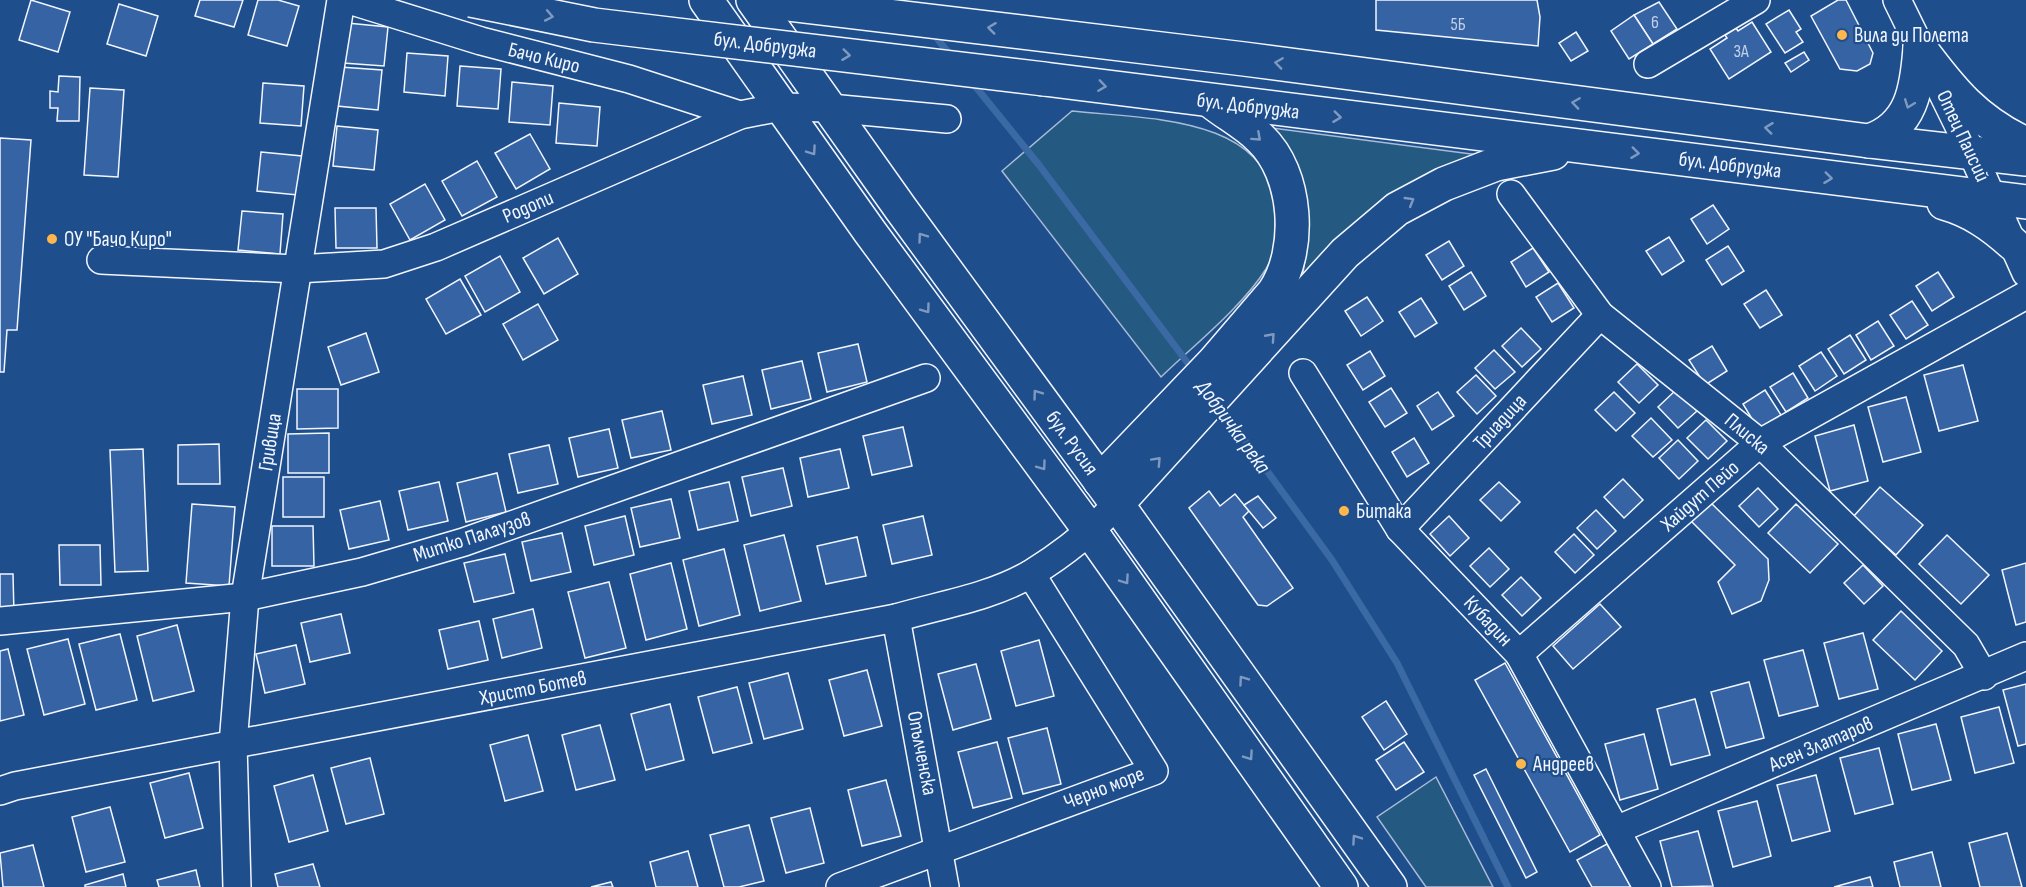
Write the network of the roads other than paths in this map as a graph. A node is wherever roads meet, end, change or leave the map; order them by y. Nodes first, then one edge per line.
1 (341, 0) edge
2 (349, 0) edge
3 (471, 0) edge
4 (706, 0) edge
5 (754, 0) edge
6 (1756, 0) edge
7 (1898, 0) edge
8 (1920, 48) junction
9 (1648, 64) dead end
10 (1210, 101) junction
11 (782, 107) junction
12 (830, 108) junction
13 (740, 115) junction
14 (947, 119) dead end
15 (1869, 141) junction
16 (2026, 144) edge
17 (1591, 147) junction
18 (1972, 153) junction
19 (2026, 159) edge
20 (1867, 183) junction
21 (1511, 194) dead end
22 (1992, 198) junction
23 (2026, 202) edge
24 (2019, 259) edge
25 (101, 260) dead end
26 (297, 269) junction
27 (2026, 295) edge
28 (1600, 315) junction
29 (1223, 371) junction
30 (1303, 372) dead end
31 (926, 378) dead end
32 (1192, 404) junction
33 (1152, 428) junction
34 (1072, 441) junction
35 (1760, 443) junction
36 (1109, 493) junction
37 (1083, 521) junction
38 (1401, 529) junction
39 (1031, 574) junction
40 (245, 597) junction
41 (896, 618) junction
42 (0, 621) edge
43 (1519, 654) junction
44 (2026, 656) edge
45 (1984, 676) junction
46 (233, 744) junction
47 (0, 791) edge
48 (1616, 830) junction
49 (940, 849) junction
50 (237, 887) edge
51 (840, 887) edge
52 (945, 887) edge
53 (1341, 887) edge
54 (1390, 887) edge
55 (1647, 887) edge

1 - 26 street, Гривица
2 - 13 street, Бачо Киро
3 -> 10 main road, бул. Добруджа, bridge
4 - 11 main road, бул. Русия
5 - 12 main road, бул. Русия
15 -> 5 main road, бул. Добруджа
6 - 9 street
7 - 8 street, Отец Паисий
8 -> 15 main road
8 - 16 main road
8 - 18 street, Отец Паисий
10 -> 17 main road, бул. Добруджа
10 -> 29 main road
11 - 12 street, Родопи
11 - 13 street, Родопи
11 -> 37 main road, бул. Русия
12 - 14 street, Родопи
34 -> 12 main road, бул. Русия
13 - 26 street, Родопи
15 - 18 main road, бул. Добруджа
17 -> 20 main road, бул. Добруджа
29 -> 17 main road
18 - 19 main road, бул. Добруджа
18 - 22 street, Отец Паисий
20 - 22 main road, бул. Добруджа
20 - 24 main road
21 - 28 street, Плиска
22 - 23 main road, бул. Добруджа
22 - 24 street, Отец Паисий
25 - 26 street, Родопи
26 - 40 street, Гривица
27 - 35 street, Хайдут Пейо
28 - 35 street, Плиска
28 - 38 street, Триадица
29 - 32 main road
30 - 38 street, Кубадин
31 - 40 street, Митко Палаузов
32 - 33 main road
36 -> 32 main road
33 - 34 main road
33 - 36 main road
34 - 36 main road, бул. Русия
35 - 43 street, Хайдут Пейо
35 - 45 street, Плиска
36 - 37 street, Христо Ботев
54 -> 36 main road, бул. Русия
37 - 39 street, Христо Ботев
37 -> 53 main road, бул. Русия
38 - 43 street, Кубадин
39 - 41 street, Христо Ботев
39 - 49 street, Черно море
40 - 42 street, Митко Палаузов
40 - 46 street, Гривица
41 - 46 street, Христо Ботев
41 - 49 street, Опълченска
43 - 48 street, Кубадин
44 - 45 street, Асен Златаров
45 - 48 street, Асен Златаров
46 - 47 street, Христо Ботев
46 - 50 street, Гривица
48 - 55 street, Кубадин
49 - 51 street, Черно море
49 - 52 street, Опълченска

